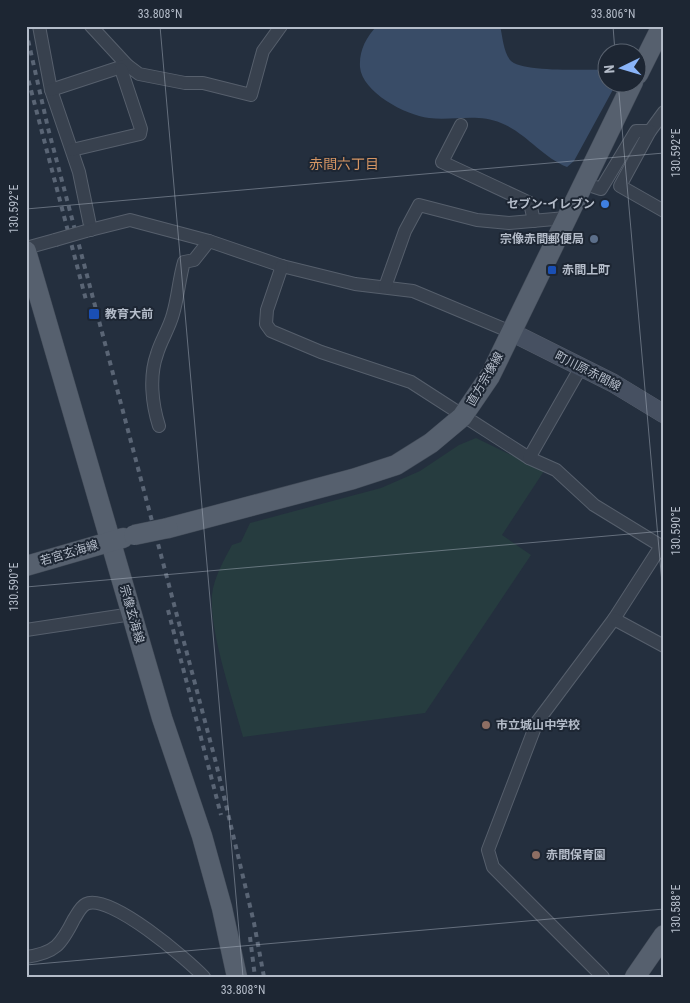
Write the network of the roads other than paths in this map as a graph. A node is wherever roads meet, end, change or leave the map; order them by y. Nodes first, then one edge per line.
1 (39, 26) edge
2 (90, 26) edge
3 (110, 26) edge
4 (281, 26) edge
5 (662, 26) edge
6 (104, 38) junction
7 (648, 54) edge
8 (124, 67) junction
9 (51, 90) junction
10 (628, 92) edge
11 (664, 112) edge
12 (461, 125) dead end
13 (650, 131) junction
14 (72, 150) junction
15 (583, 183) junction
16 (664, 211) edge
17 (566, 218) junction
18 (534, 221) junction
19 (88, 231) junction
20 (209, 241) junction
21 (26, 249) edge
22 (282, 266) junction
23 (385, 287) junction
24 (510, 332) junction
25 (581, 367) junction
26 (664, 414) edge
27 (462, 417) junction
28 (159, 426) dead end
29 (529, 458) junction
30 (111, 540) junction
31 (26, 566) edge
32 (132, 614) junction
33 (614, 619) junction
34 (26, 630) edge
35 (664, 646) edge
36 (664, 935) edge
37 (26, 957) edge
38 (204, 977) edge
39 (237, 977) edge
40 (603, 977) edge
41 (636, 977) edge

1 - 9 street
2 - 6 street
3 - 6 street
4 - 8 street
5 - 7 main road
6 - 8 street
8 - 9 street
8 - 14 street
9 - 14 street
10 - 15 main road, 直方宗像線
11 - 13 street
12 - 18 street
13 - 15 street
13 - 16 street
14 - 19 street
15 - 17 main road, 直方宗像線
17 - 18 street
17 - 24 main road, 直方宗像線
18 - 23 street
19 - 20 street
19 - 21 street, bridge
20 - 22 street
20 - 28 street
21 - 30 main road, 宗像玄海線
22 - 23 street
22 - 27 street
23 - 24 street
24 - 25 main road, 町川原赤間線
24 - 27 main road, 直方宗像線
25 - 26 main road, 町川原赤間線
25 - 29 street
27 - 29 street
27 - 30 main road, 直方宗像線, bridge
29 - 33 street
30 - 31 main road, 若宮玄海線
30 - 32 main road, 宗像玄海線
32 - 34 street
32 - 39 main road, 宗像玄海線
33 - 35 street
33 - 40 street
36 - 41 main road
37 - 38 street

